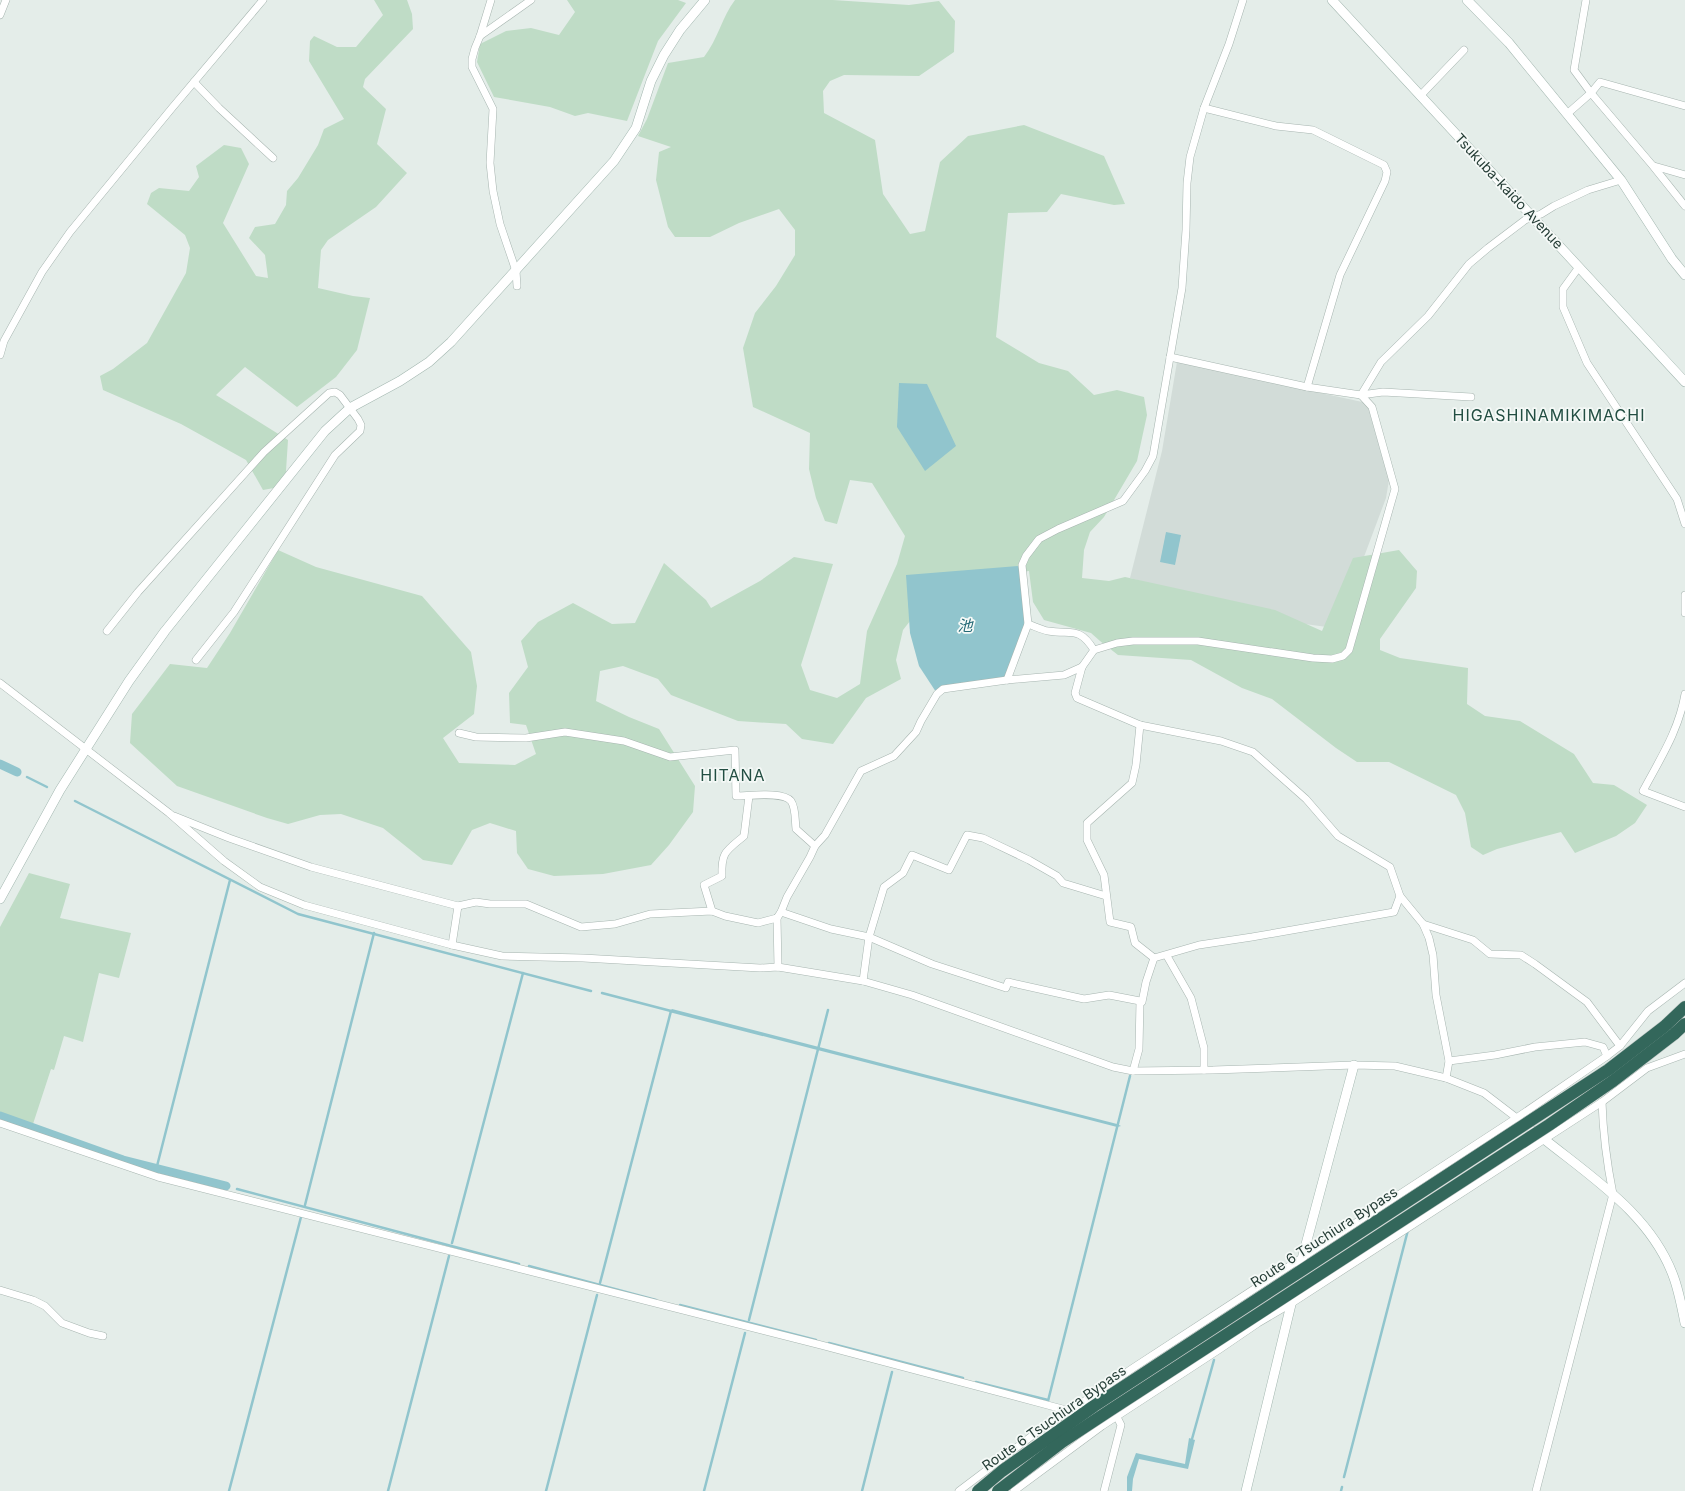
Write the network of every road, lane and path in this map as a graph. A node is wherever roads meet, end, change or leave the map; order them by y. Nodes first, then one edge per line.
1 (6, 0) edge
2 (263, 0) edge
3 (491, 0) edge
4 (531, 0) edge
5 (705, 0) edge
6 (1243, 0) edge
7 (1332, 0) edge
8 (1467, 0) edge
9 (1586, 0) edge
10 (0, 14) edge
11 (480, 36) junction
12 (1464, 50) dead end
13 (194, 82) junction
14 (1591, 93) junction
15 (1420, 96) junction
16 (1685, 106) edge
17 (1204, 108) junction
18 (1567, 114) junction
19 (273, 158) dead end
20 (1653, 166) junction
21 (1685, 175) edge
22 (1621, 180) junction
23 (1685, 206) edge
24 (1534, 217) junction
25 (1579, 267) junction
26 (516, 271) junction
27 (1685, 275) edge
28 (518, 286) dead end
29 (0, 355) edge
30 (1170, 357) junction
31 (1685, 382) edge
32 (1307, 387) junction
33 (1360, 395) junction
34 (1471, 397) dead end
35 (350, 408) junction
36 (1685, 524) edge
37 (1685, 596) edge
38 (1685, 612) edge
39 (1028, 624) junction
40 (107, 631) dead end
41 (1094, 650) junction
42 (196, 660) dead end
43 (1082, 667) junction
44 (1007, 680) junction
45 (0, 683) edge
46 (1685, 694) edge
47 (1140, 725) junction
48 (459, 733) dead end
49 (86, 748) junction
50 (749, 796) junction
51 (1685, 807) edge
52 (169, 813) junction
53 (816, 846) junction
54 (1106, 896) junction
55 (1400, 896) junction
56 (0, 899) edge
57 (458, 906) junction
58 (712, 911) junction
59 (779, 915) junction
60 (1423, 924) junction
61 (869, 937) junction
62 (452, 945) junction
63 (1167, 956) junction
64 (1154, 958) junction
65 (778, 967) junction
66 (863, 981) junction
67 (1685, 983) edge
68 (1140, 1001) junction
69 (1685, 1007) edge
70 (1685, 1024) edge
71 (1620, 1046) junction
72 (1685, 1054) edge
73 (1607, 1056) junction
74 (1449, 1061) junction
75 (1354, 1065) junction
76 (1204, 1070) junction
77 (1133, 1071) junction
78 (1446, 1078) junction
79 (1602, 1102) junction
80 (1518, 1118) junction
81 (0, 1123) edge
82 (1544, 1140) junction
83 (1613, 1194) junction
84 (1302, 1259) junction
85 (0, 1290) edge
86 (1292, 1303) junction
87 (1685, 1323) edge
88 (103, 1336) dead end
89 (1070, 1411) junction
90 (1117, 1417) junction
91 (958, 1491) edge
92 (978, 1491) edge
93 (998, 1491) edge
94 (1014, 1491) edge
95 (1104, 1491) edge
96 (1246, 1491) edge
97 (1536, 1491) edge

1 - 10 street
2 - 13 street
3 - 11 street
4 - 11 street
5 - 26 street
6 - 17 street
7 - 15 street, Tsukuba-kaido Avenue
8 - 18 street
9 - 14 street
11 - 26 street
12 - 15 street
13 - 19 street
13 - 29 street
14 - 16 street
14 - 18 street
14 - 20 street
15 - 24 street, Tsukuba-kaido Avenue
17 - 30 street
17 - 32 street
18 - 22 street
20 - 21 street
20 - 23 street
22 - 24 street
22 - 27 street
24 - 25 street, Tsukuba-kaido Avenue
24 - 33 street
25 - 31 street, Tsukuba-kaido Avenue
25 - 36 street
26 - 28 street
26 - 35 street
30 - 32 street
30 - 39 street
32 - 33 street
33 - 34 street
33 - 41 street
35 - 40 street
35 - 42 street
35 - 49 street
37 - 38 street
39 - 41 street
39 - 44 street
41 - 43 street
43 - 44 street
43 - 47 street
44 - 53 street
45 - 49 street
46 - 51 street
47 - 54 street
47 - 55 street
48 - 50 street
49 - 52 street
49 - 56 street
50 - 53 street
50 - 58 street
52 - 57 street
52 - 62 street
53 - 59 street
54 - 61 street
54 - 64 street
55 - 60 street
55 - 63 street
57 - 58 street
57 - 62 street
58 - 59 street
59 - 61 street
59 - 65 street
60 - 71 street
60 - 74 street
61 - 66 street
61 - 68 street
62 - 65 street
63 - 64 street
63 - 76 street
64 - 68 street
65 - 66 street
66 - 77 street
67 - 71 street
68 - 77 street
69 - 92 highway, Route 6 Tsuchiura Bypass, bridge
70 - 93 highway, Route 6 Tsuchiura Bypass, bridge
71 - 73 street
72 - 79 street
73 - 74 street
73 - 80 street
74 - 78 street
75 - 76 street
75 - 78 street
75 - 84 street
76 - 77 street
78 - 80 street
79 - 82 street
79 - 83 street
80 - 82 street
80 - 84 street
81 - 89 street
82 - 83 street
82 - 86 street
83 - 87 street
83 - 97 street
84 - 86 street
84 - 89 street
85 - 88 street
86 - 90 street
86 - 96 street
89 - 90 street
89 - 91 street
90 - 94 street
90 - 95 street

